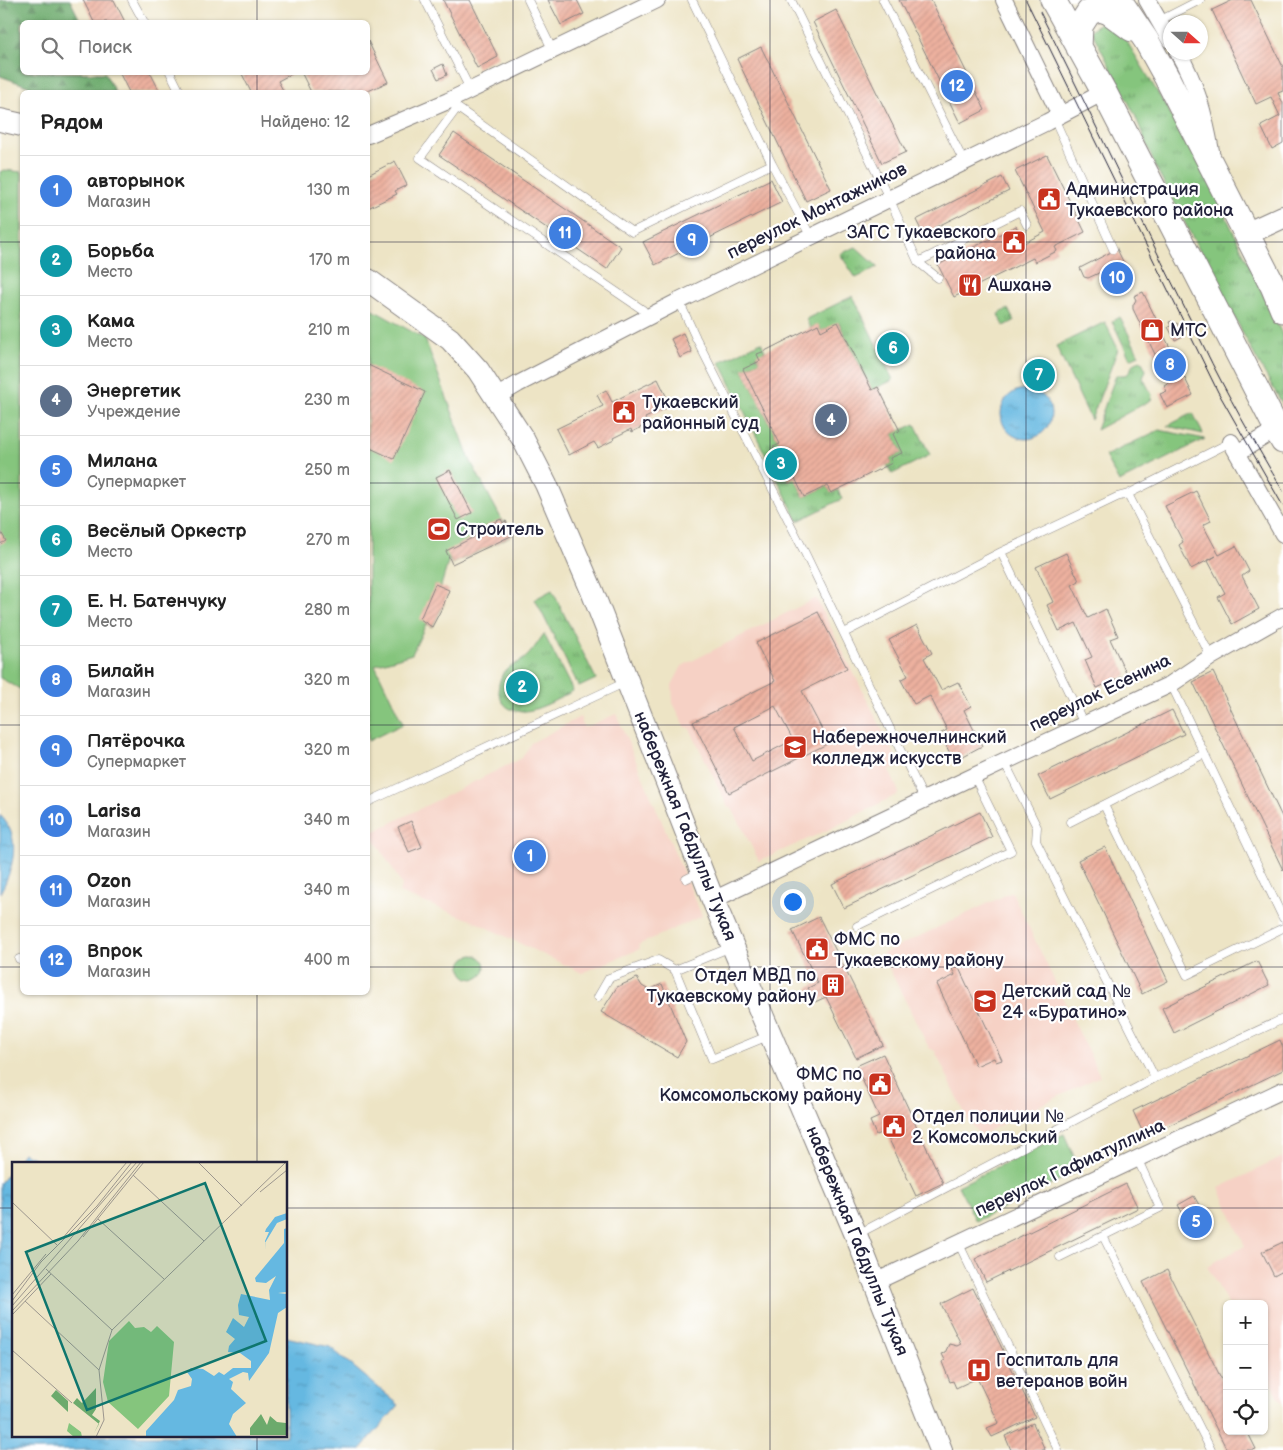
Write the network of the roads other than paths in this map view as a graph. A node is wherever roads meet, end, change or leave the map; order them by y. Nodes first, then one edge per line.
1 (132, 0) edge
2 (425, 0) edge
3 (528, 0) edge
4 (656, 0) edge
5 (692, 0) edge
6 (791, 0) edge
7 (883, 0) edge
8 (1004, 0) edge
9 (1053, 0) edge
10 (1119, 0) edge
11 (1147, 0) edge
12 (1200, 0) edge
13 (143, 20) edge
14 (1159, 33) edge
15 (1079, 48) junction
16 (552, 49) junction
17 (1183, 60) edge
18 (172, 75) edge
19 (470, 89) junction
20 (179, 90) edge
21 (1104, 92) junction
22 (452, 104) junction
23 (1057, 117) junction
24 (370, 133) edge
25 (964, 162) junction
26 (772, 164) junction
27 (1215, 172) junction
28 (889, 198) junction
29 (1283, 217) edge
30 (1027, 225) dead end
31 (1246, 234) junction
32 (811, 237) junction
33 (1113, 249) dead end
34 (918, 262) junction
35 (938, 278) dead end
36 (370, 281) edge
37 (1278, 292) edge
38 (679, 301) junction
39 (643, 310) dead end
40 (1283, 310) edge
41 (496, 397) junction
42 (1280, 435) edge
43 (1234, 448) junction
44 (1128, 494) junction
45 (1283, 534) edge
46 (1001, 552) junction
47 (1283, 616) edge
48 (844, 633) junction
49 (1211, 657) junction
50 (628, 682) junction
51 (1171, 684) junction
52 (1084, 724) junction
53 (1204, 754) junction
54 (1004, 761) junction
55 (974, 776) junction
56 (924, 799) junction
57 (370, 801) edge
58 (1104, 805) junction
59 (1070, 822) dead end
60 (713, 900) junction
61 (1283, 918) edge
62 (857, 926) dead end
63 (1283, 928) edge
64 (733, 946) junction
65 (675, 970) junction
66 (598, 997) dead end
67 (1283, 1019) edge
68 (771, 1035) junction
69 (1155, 1078) junction
70 (1283, 1090) edge
71 (1137, 1158) junction
72 (856, 1235) junction
73 (1102, 1236) junction
74 (958, 1242) junction
75 (1060, 1258) dead end
76 (875, 1282) junction
77 (941, 1450) edge
78 (1058, 1450) edge
79 (1211, 1450) edge

1 - 13 lane
2 - 19 lane
3 - 16 lane
4 - 16 street
5 - 26 lane
6 - 28 lane
7 - 25 lane
8 - 23 street
9 - 15 main road
10 - 14 main road
11 - 14 street
12 - 14 lane
14 - 15 main road
14 - 27 main road
15 - 21 main road
16 - 19 street
17 - 27 street
18 - 20 lane
19 - 22 street
21 - 23 street, переулок Монтажников
21 - 42 main road
22 - 24 street
22 - 26 lane
22 - 39 lane
23 - 25 street, переулок Монтажников
23 - 33 lane
25 - 28 street, переулок Монтажников
26 - 32 lane
27 - 31 main road
28 - 32 street, переулок Монтажников
28 - 34 lane
29 - 31 main road
30 - 34 lane
31 - 37 main road
32 - 38 street, переулок Монтажников
34 - 35 lane
36 - 41 main road, набережная Габдуллы Тукая
37 - 40 main road
38 - 41 street, переулок Монтажников
38 - 48 lane
41 - 50 main road, набережная Габдуллы Тукая
42 - 43 street
43 - 44 lane
43 - 45 street
44 - 46 lane
44 - 49 lane
46 - 48 lane
46 - 52 lane
47 - 49 street, переулок Есенина
48 - 56 lane
49 - 51 street, переулок Есенина
50 - 57 lane
50 - 60 main road, набережная Габдуллы Тукая
51 - 52 street, переулок Есенина
51 - 53 lane
52 - 54 street, переулок Есенина
53 - 58 lane
53 - 61 lane
54 - 55 street, переулок Есенина
54 - 69 lane
55 - 56 street, переулок Есенина
55 - 62 lane
56 - 60 street, переулок Есенина
58 - 59 lane
58 - 63 lane
60 - 64 main road, набережная Габдуллы Тукая
64 - 65 lane
64 - 68 main road, набережная Габдуллы Тукая
65 - 66 lane
65 - 68 lane
67 - 69 lane
68 - 72 main road, набережная Габдуллы Тукая
69 - 72 lane
70 - 71 street, переулок Гафиатуллина
71 - 73 lane
71 - 74 street, переулок Гафиатуллина
72 - 76 main road, набережная Габдуллы Тукая
73 - 75 lane
73 - 79 lane
74 - 76 street, переулок Гафиатуллина
74 - 78 lane
76 - 77 main road, набережная Габдуллы Тукая

